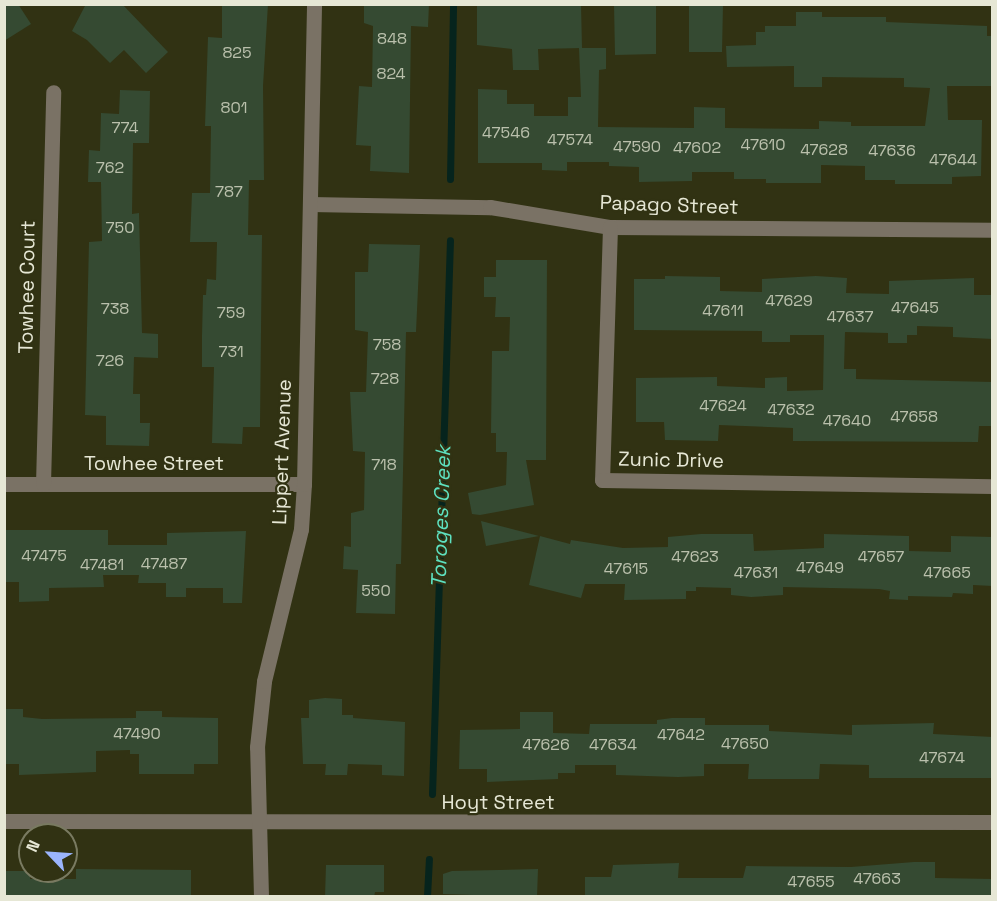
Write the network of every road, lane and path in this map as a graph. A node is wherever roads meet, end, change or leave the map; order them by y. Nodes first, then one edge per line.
1 (314, 4) edge
2 (53, 92) dead end
3 (310, 204) junction
4 (610, 227) junction
5 (993, 230) edge
6 (4, 484) edge
7 (43, 484) junction
8 (304, 484) junction
9 (993, 486) edge
10 (4, 821) edge
11 (993, 822) edge
12 (258, 823) junction
13 (261, 897) edge

1 - 3 street, Lippert Avenue
2 - 7 street, Towhee Court
3 - 4 street, Papago Street
3 - 8 street, Lippert Avenue
4 - 5 street, Papago Street
4 - 9 street, Zunic Drive
6 - 7 street, Towhee Street
7 - 8 street, Towhee Street
8 - 12 street, Lippert Avenue
10 - 12 street, Hoyt Street
11 - 12 street, Hoyt Street
12 - 13 street, Lippert Avenue

